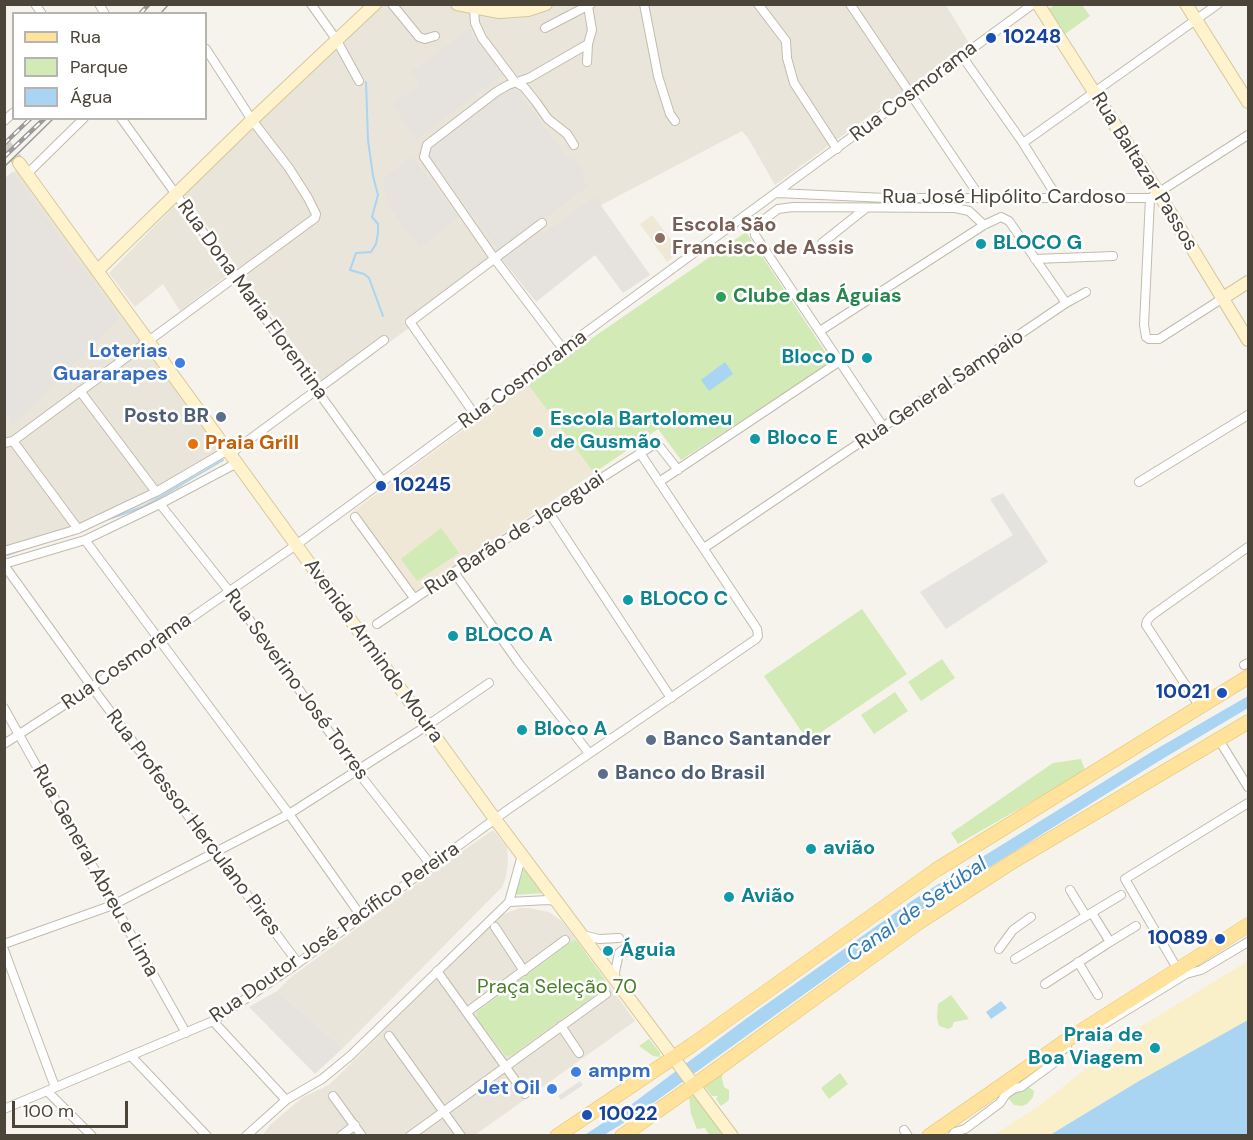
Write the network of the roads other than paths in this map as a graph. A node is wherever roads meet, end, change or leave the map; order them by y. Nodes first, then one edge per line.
1 (311, 4) edge
2 (375, 4) edge
3 (392, 4) edge
4 (457, 4) edge
5 (546, 4) edge
6 (644, 4) edge
7 (758, 4) edge
8 (850, 4) edge
9 (1033, 4) edge
10 (1038, 4) edge
11 (1186, 4) edge
12 (1218, 4) edge
13 (590, 5) edge
14 (474, 9) junction
15 (1196, 21) junction
16 (545, 28) dead end
17 (435, 36) dead end
18 (336, 39) junction
19 (588, 44) junction
20 (207, 51) edge
21 (962, 56) junction
22 (587, 62) dead end
23 (359, 81) dead end
24 (515, 82) junction
25 (1094, 92) junction
26 (911, 95) junction
27 (1248, 102) edge
28 (82, 120) edge
29 (122, 120) edge
30 (252, 120) junction
31 (675, 121) dead end
32 (1248, 135) edge
33 (1023, 142) junction
34 (574, 145) dead end
35 (837, 149) junction
36 (19, 163) tunnel mouth
37 (27, 174) junction
38 (176, 193) junction
39 (777, 193) junction
40 (1154, 196) junction
41 (980, 197) junction
42 (1057, 197) junction
43 (867, 208) junction
44 (542, 223) dead end
45 (984, 225) junction
46 (822, 243) dead end
47 (1113, 256) dead end
48 (494, 258) junction
49 (1035, 259) junction
50 (97, 271) junction
51 (236, 278) junction
52 (1248, 282) edge
53 (1086, 292) dead end
54 (1223, 298) junction
55 (1066, 303) junction
56 (820, 331) junction
57 (384, 340) dead end
58 (1248, 340) edge
59 (148, 341) junction
60 (563, 349) junction
61 (840, 361) junction
62 (80, 391) junction
63 (317, 391) junction
64 (475, 415) junction
65 (1248, 415) edge
66 (884, 428) junction
67 (9, 442) edge
68 (640, 453) junction
69 (231, 456) junction
70 (678, 470) junction
71 (383, 482) junction
72 (659, 482) junction
73 (1139, 482) dead end
74 (156, 492) junction
75 (160, 504) junction
76 (548, 511) junction
77 (355, 517) dead end
78 (78, 529) junction
79 (85, 540) junction
80 (297, 545) junction
81 (1248, 547) edge
82 (704, 548) junction
83 (4, 551) edge
84 (4, 565) edge
85 (454, 572) junction
86 (229, 591) junction
87 (414, 598) junction
88 (377, 624) dead end
89 (160, 639) junction
90 (1247, 668) edge
91 (489, 683) dead end
92 (92, 687) junction
93 (671, 698) junction
94 (1200, 707) junction
95 (4, 708) edge
96 (1248, 722) edge
97 (428, 725) junction
98 (20, 736) junction
99 (1219, 740) junction
100 (4, 744) edge
101 (589, 753) junction
102 (357, 771) junction
103 (1248, 787) edge
104 (1248, 803) edge
105 (289, 814) junction
106 (495, 819) junction
107 (216, 853) junction
108 (522, 855) junction
109 (431, 866) junction
110 (1070, 890) dead end
111 (1121, 895) dead end
112 (509, 902) junction
113 (558, 902) junction
114 (113, 905) junction
115 (1089, 915) junction
116 (362, 916) junction
117 (1031, 917) dead end
118 (1248, 925) edge
119 (1136, 926) dead end
120 (495, 927) dead end
121 (584, 935) junction
122 (565, 940) dead end
123 (1110, 942) junction
124 (1248, 942) edge
125 (4, 944) edge
126 (627, 947) dead end
127 (999, 949) dead end
128 (4, 950) edge
129 (619, 953) junction
130 (1015, 959) dead end
131 (298, 963) junction
132 (1078, 963) junction
133 (1178, 970) junction
134 (437, 971) junction
135 (524, 971) junction
136 (614, 977) junction
137 (1045, 984) dead end
138 (606, 994) dead end
139 (1098, 995) dead end
140 (467, 1012) junction
141 (213, 1022) junction
142 (561, 1026) junction
143 (186, 1033) junction
144 (390, 1036) dead end
145 (579, 1053) dead end
146 (131, 1056) junction
147 (677, 1062) junction
148 (505, 1066) junction
149 (692, 1082) junction
150 (51, 1089) junction
151 (525, 1094) dead end
152 (333, 1096) dead end
153 (286, 1100) junction
154 (4, 1109) edge
155 (445, 1111) junction
156 (355, 1125) junction
157 (92, 1136) edge
158 (207, 1136) edge
159 (246, 1136) edge
160 (341, 1136) edge
161 (362, 1136) edge
162 (410, 1136) edge
163 (461, 1136) edge
164 (557, 1136) edge
165 (622, 1136) edge
166 (732, 1136) edge
167 (930, 1136) edge
168 (952, 1136) edge

1 - 18 street
2 - 18 main road
3 - 17 street
4 - 14 main road
5 - 14 main road
6 - 31 street
7 - 35 street
8 - 26 street
9 - 21 street, Rua Cosmorama
10 - 25 main road, Rua Baltazar Passos
11 - 15 main road
12 - 15 street
13 - 16 street
13 - 19 street
14 - 24 street
15 - 25 street
15 - 27 main road
18 - 23 street
18 - 30 main road
19 - 22 street
19 - 24 street
20 - 30 street
21 - 26 street, Rua Cosmorama
21 - 33 street
24 - 34 street
24 - 48 street
25 - 33 street
25 - 40 main road, Rua Baltazar Passos
26 - 35 street, Rua Cosmorama
26 - 41 street
28 - 37 street
29 - 38 street, Rua Dona Maria Florentina
30 - 38 main road
30 - 51 street
32 - 40 street
33 - 42 street
35 - 39 street, Rua Cosmorama
36 - 37 main road, Avenida Armindo Moura
37 - 50 main road, Avenida Armindo Moura
38 - 50 main road
38 - 51 street, Rua Dona Maria Florentina
39 - 41 street, Rua José Hipólito Cardoso
39 - 60 street, Rua Cosmorama
40 - 42 street, Rua José Hipólito Cardoso
40 - 54 main road, Rua Baltazar Passos
40 - 54 street
41 - 42 street, Rua José Hipólito Cardoso
43 - 45 street
43 - 46 street
43 - 56 street
44 - 48 street
45 - 49 street
45 - 56 street
47 - 49 street
48 - 60 street
48 - 64 street
49 - 55 street
50 - 59 main road, Avenida Armindo Moura
51 - 59 street
51 - 63 street, Rua Dona Maria Florentina
52 - 54 main road
53 - 55 street, Rua General Sampaio
54 - 58 main road, Rua Baltazar Passos
55 - 66 street, Rua General Sampaio
56 - 61 street
57 - 63 street
59 - 62 street
59 - 69 main road, Avenida Armindo Moura
60 - 64 street, Rua Cosmorama
61 - 66 street
61 - 70 street
62 - 67 street
62 - 74 street
63 - 69 street
63 - 71 street, Rua Dona Maria Florentina
64 - 71 street, Rua Cosmorama
65 - 73 street
66 - 82 street, Rua General Sampaio
67 - 78 street
68 - 70 street
68 - 72 street
68 - 76 street, Rua Barão de Jaceguai
69 - 74 street
69 - 75 street
69 - 80 main road, Avenida Armindo Moura
70 - 72 street
71 - 80 street, Rua Cosmorama
72 - 82 street
74 - 78 street
75 - 79 street
75 - 86 street, Rua Severino José Torres
76 - 85 street, Rua Barão de Jaceguai
76 - 93 street
77 - 87 street
78 - 83 street
79 - 84 street
79 - 89 street
80 - 86 street, Rua Cosmorama
80 - 97 main road, Avenida Armindo Moura
81 - 94 street
82 - 93 street
84 - 92 street, Rua Professor Herculano Pires
85 - 87 street, Rua Barão de Jaceguai
85 - 101 street
86 - 89 street, Rua Cosmorama
86 - 102 street, Rua Severino José Torres
87 - 88 street, Rua Barão de Jaceguai
89 - 92 street, Rua Cosmorama
89 - 105 street
90 - 94 main road
91 - 97 street
92 - 98 street, Rua Cosmorama
92 - 107 street, Rua Professor Herculano Pires
93 - 101 street
94 - 147 main road
95 - 98 street, Rua General Abreu e Lima
96 - 99 main road
97 - 102 street
97 - 106 main road, Avenida Armindo Moura
98 - 100 street, Rua Cosmorama
98 - 114 street, Rua General Abreu e Lima
99 - 103 street
99 - 149 main road
101 - 106 street
102 - 105 street
102 - 109 street, Rua Severino José Torres
104 - 133 street
105 - 107 street
105 - 116 street
106 - 108 main road, Avenida Armindo Moura
106 - 109 street, Rua Doutor José Pacífico Pereira
107 - 114 street
107 - 131 street, Rua Professor Herculano Pires
108 - 112 street
108 - 113 main road, Avenida Armindo Moura
109 - 116 street, Rua Doutor José Pacífico Pereira
110 - 115 street
111 - 115 street
112 - 113 street
112 - 134 street
113 - 121 main road, Avenida Armindo Moura
114 - 125 street
114 - 143 street, Rua General Abreu e Lima
115 - 123 street
115 - 130 street
116 - 131 street, Rua Doutor José Pacífico Pereira
117 - 127 street
118 - 133 main road
119 - 123 street
120 - 135 street
121 - 129 street
121 - 136 main road, Avenida Armindo Moura
122 - 135 street
123 - 132 street
124 - 168 street
126 - 129 street
128 - 150 street
129 - 136 street
131 - 141 street, Rua Doutor José Pacífico Pereira
132 - 137 street
132 - 139 street
133 - 167 main road
134 - 140 street
134 - 153 street
135 - 140 street
136 - 147 main road, Avenida Armindo Moura
138 - 142 street
140 - 148 street
141 - 143 street, Rua Doutor José Pacífico Pereira
141 - 153 street
142 - 145 street
142 - 148 street
143 - 146 street, Rua Doutor José Pacífico Pereira
144 - 155 street
146 - 150 street, Rua Doutor José Pacífico Pereira
146 - 158 street
147 - 149 main road, Avenida Armindo Moura
147 - 164 main road
148 - 151 street
148 - 155 street
149 - 165 main road
149 - 166 main road, Avenida Armindo Moura
150 - 154 street, Rua Doutor José Pacífico Pereira
150 - 157 street
152 - 156 street
153 - 159 street
155 - 162 street
155 - 163 street
156 - 160 street
156 - 161 street

